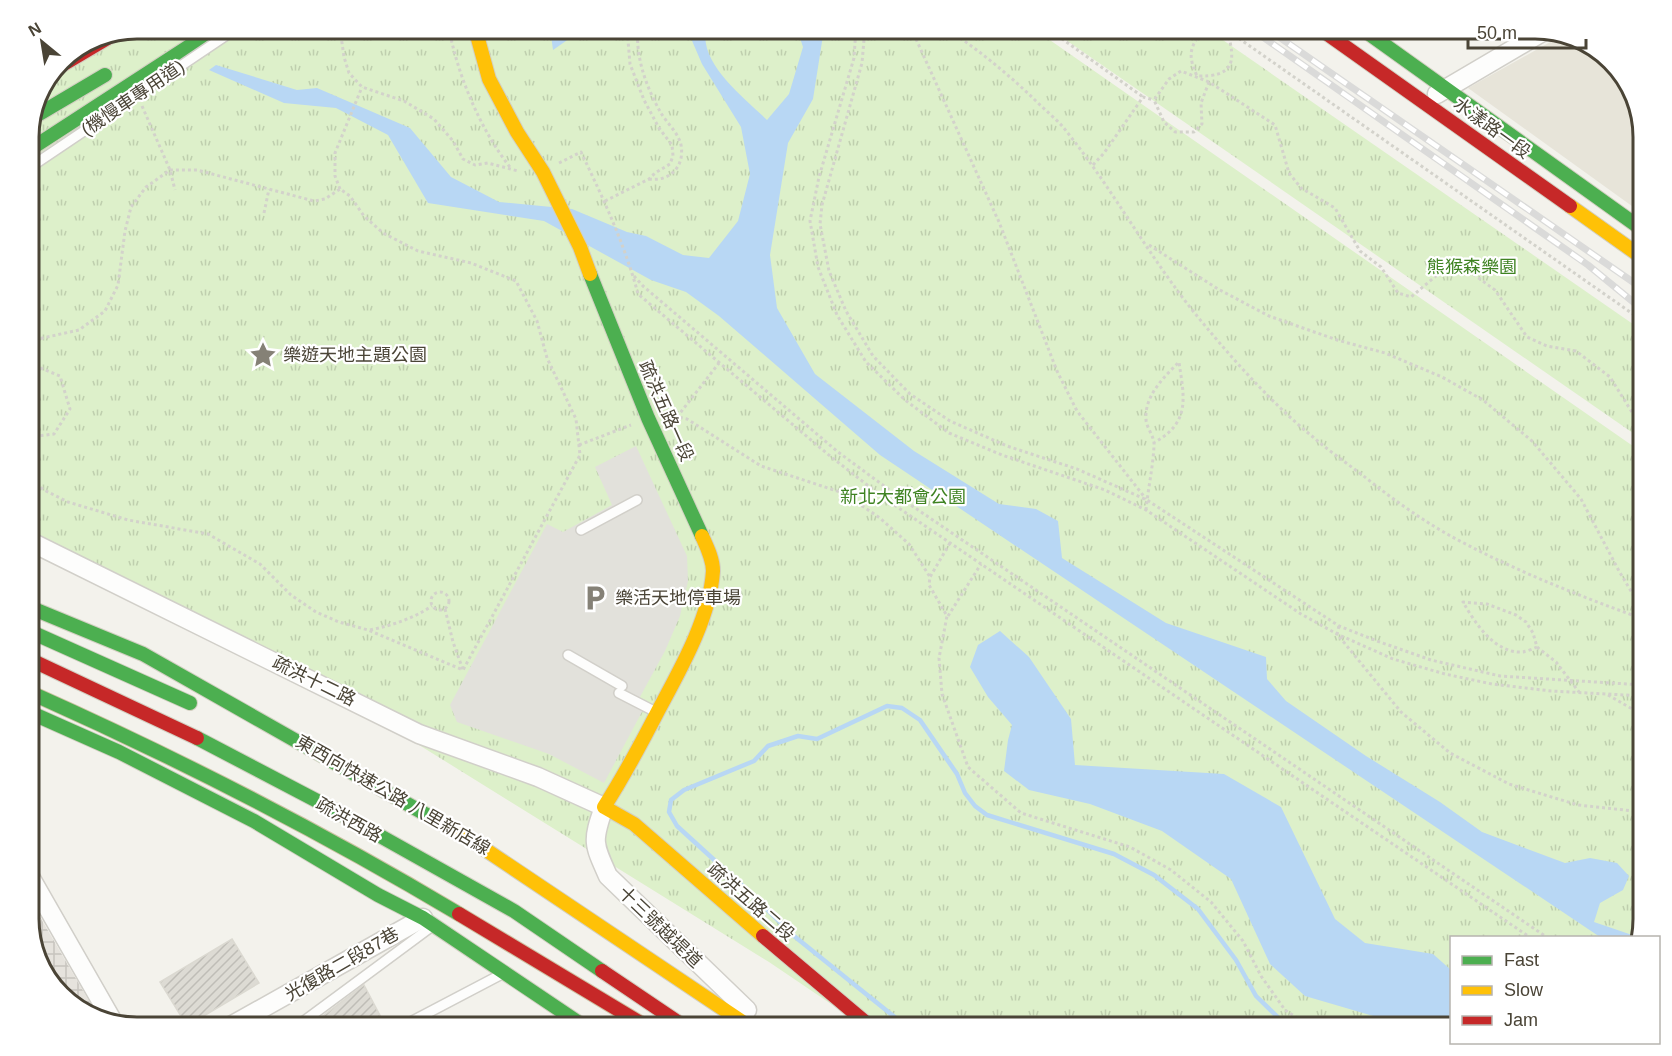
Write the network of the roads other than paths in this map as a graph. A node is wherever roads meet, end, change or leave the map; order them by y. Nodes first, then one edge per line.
1 (200, 39) edge
2 (221, 39) edge
3 (478, 39) edge
4 (1335, 39) edge
5 (1376, 39) edge
6 (1530, 39) edge
7 (116, 68) dead end
8 (1445, 88) junction
9 (1426, 103) junction
10 (42, 112) edge
11 (39, 144) edge
12 (39, 161) edge
13 (1633, 222) edge
14 (1633, 250) edge
15 (637, 500) dead end
16 (581, 530) dead end
17 (39, 546) edge
18 (39, 611) edge
19 (39, 637) edge
20 (39, 646) edge
21 (568, 655) dead end
22 (39, 664) edge
23 (39, 681) edge
24 (39, 697) edge
25 (81, 700) dead end
26 (658, 713) junction
27 (39, 716) edge
28 (123, 720) dead end
29 (604, 807) junction
30 (489, 868) dead end
31 (543, 889) junction
32 (39, 892) edge
33 (428, 921) junction
34 (504, 973) junction
35 (108, 1013) edge
36 (249, 1017) edge
37 (310, 1017) edge
38 (422, 1017) edge
39 (569, 1017) edge
40 (616, 1017) edge
41 (629, 1017) edge
42 (669, 1017) edge
43 (734, 1017) edge
44 (754, 1017) edge
45 (858, 1017) edge

1 - 11 main road
2 - 12 lane, (機慢車專用道), bridge
3 - 26 main road, 疏洪五路一段
4 - 9 main road, 水漾路一段
5 - 8 main road, 水漾路一段
6 - 8 street
7 - 10 main road
8 - 9 street
8 - 13 main road, 水漾路一段
9 - 14 main road, 水漾路一段
15 - 16 lane
17 - 29 street, 疏洪十二路
18 - 31 main road
19 - 20 main road
21 - 26 lane
22 - 42 main road
23 - 25 main road
24 - 41 main road, bridge
26 - 29 main road, 疏洪五路一段
27 - 33 main road
28 - 40 main road, 疏洪西路
29 - 44 street, 十三號越堤道
29 - 45 main road, 疏洪五路二段
30 - 31 main road
31 - 43 main road
32 - 35 street
33 - 34 main road
33 - 36 street, 光復路二段87巷
33 - 37 lane
34 - 38 lane
34 - 39 main road

